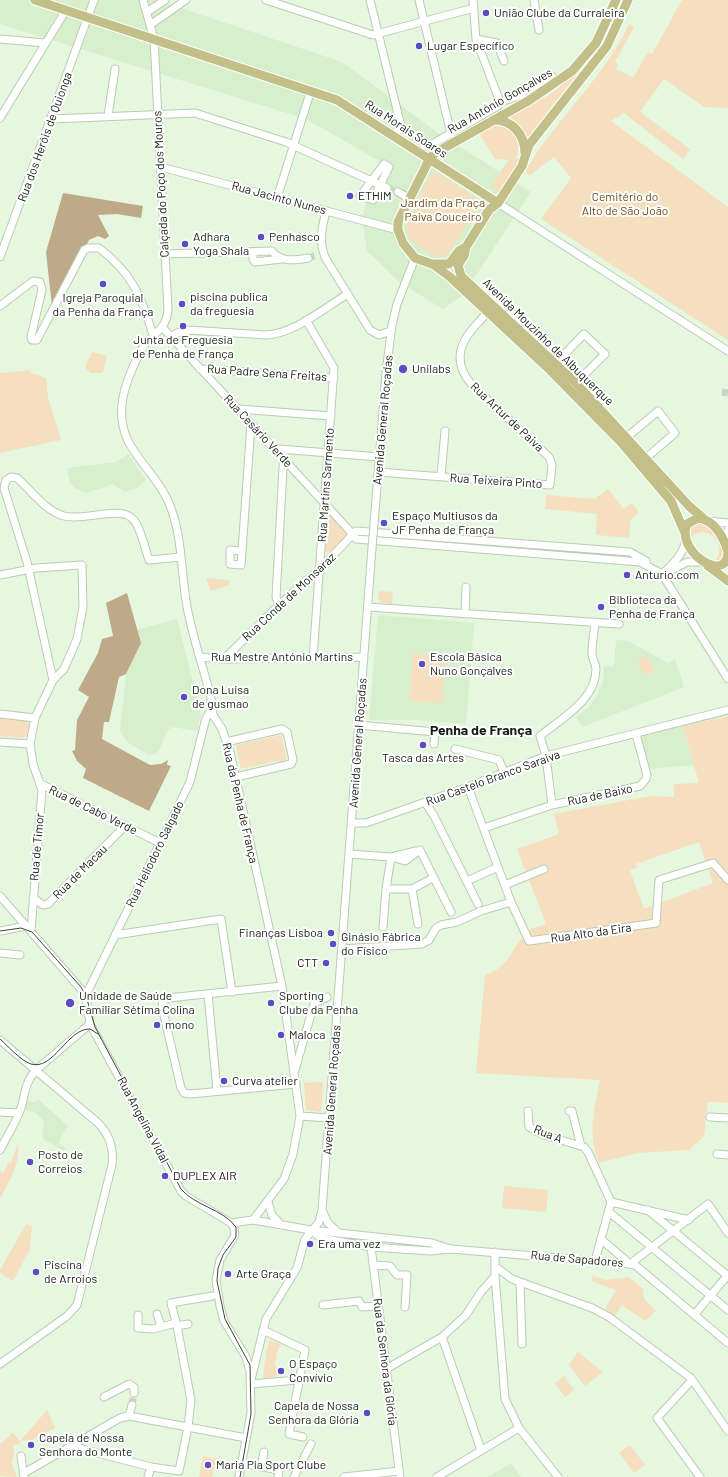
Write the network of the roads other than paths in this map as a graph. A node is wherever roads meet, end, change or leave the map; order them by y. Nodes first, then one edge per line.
1 (36, 0) edge
2 (94, 0) edge
3 (143, 0) edge
4 (165, 0) edge
5 (186, 0) edge
6 (266, 0) edge
7 (370, 0) edge
8 (418, 0) edge
9 (534, 0) edge
10 (616, 0) edge
11 (628, 0) edge
12 (475, 3) edge
13 (66, 10) junction
14 (147, 12) junction
15 (89, 18) junction
16 (424, 21) junction
17 (150, 25) junction
18 (539, 30) dead end
19 (378, 34) junction
20 (154, 39) junction
21 (476, 39) junction
22 (0, 40) edge
23 (45, 43) junction
24 (504, 61) dead end
25 (115, 69) dead end
26 (552, 76) dead end
27 (312, 90) junction
28 (500, 102) junction
29 (158, 114) junction
30 (108, 116) junction
31 (0, 118) edge
32 (52, 118) junction
33 (493, 120) junction
34 (450, 134) junction
35 (396, 136) junction
36 (294, 145) junction
37 (420, 152) junction
38 (525, 157) junction
39 (430, 158) junction
40 (161, 167) junction
41 (372, 181) junction
42 (384, 186) junction
43 (398, 192) tunnel mouth
44 (276, 198) junction
45 (409, 198) junction
46 (498, 203) junction
47 (326, 211) junction
48 (398, 230) junction
49 (466, 247) junction
50 (165, 254) junction
51 (0, 256) edge
52 (308, 258) tunnel mouth
53 (415, 258) junction
54 (434, 265) junction
55 (348, 294) junction
56 (0, 306) edge
57 (491, 309) junction
58 (306, 320) junction
59 (163, 328) junction
60 (391, 331) junction
61 (153, 335) junction
62 (171, 337) junction
63 (728, 351) edge
64 (553, 366) junction
65 (200, 368) junction
66 (334, 378) junction
67 (573, 386) junction
68 (238, 409) junction
69 (331, 416) junction
70 (251, 424) junction
71 (445, 432) dead end
72 (624, 440) junction
73 (275, 449) junction
74 (284, 450) junction
75 (328, 453) junction
76 (379, 457) junction
77 (284, 459) junction
78 (642, 461) junction
79 (378, 472) junction
80 (441, 476) junction
81 (550, 485) joint
82 (324, 502) junction
83 (706, 520) junction
84 (728, 523) edge
85 (728, 530) edge
86 (352, 534) junction
87 (685, 535) junction
88 (472, 540) junction
89 (471, 548) junction
90 (580, 548) junction
91 (727, 550) edge
92 (242, 551) dead end
93 (580, 556) junction
94 (181, 557) junction
95 (704, 563) junction
96 (652, 567) junction
97 (29, 569) junction
98 (319, 570) junction
99 (662, 574) junction
100 (0, 575) edge
101 (728, 581) edge
102 (466, 587) dead end
103 (279, 605) junction
104 (368, 607) junction
105 (464, 614) junction
106 (595, 623) junction
107 (619, 624) dead end
108 (201, 657) junction
109 (364, 657) junction
110 (313, 658) junction
111 (224, 659) junction
112 (728, 679) edge
113 (53, 680) junction
114 (212, 709) junction
115 (728, 710) edge
116 (0, 714) edge
117 (35, 718) junction
118 (359, 725) junction
119 (636, 734) junction
120 (0, 742) edge
121 (226, 742) junction
122 (30, 744) junction
123 (434, 744) dead end
124 (455, 749) dead end
125 (546, 756) junction
126 (504, 772) junction
127 (236, 776) junction
128 (41, 784) junction
129 (468, 787) junction
130 (425, 802) junction
131 (552, 805) junction
132 (352, 823) junction
133 (125, 826) junction
134 (484, 828) junction
135 (160, 843) junction
136 (349, 854) junction
137 (390, 857) junction
138 (498, 867) junction
139 (544, 869) dead end
140 (433, 878) junction
141 (728, 880) edge
142 (467, 881) junction
143 (505, 885) junction
144 (386, 889) junction
145 (412, 889) junction
146 (0, 896) edge
147 (33, 898) junction
148 (511, 902) junction
149 (478, 904) dead end
150 (32, 911) junction
151 (451, 912) dead end
152 (19, 918) junction
153 (418, 924) dead end
154 (383, 927) dead end
155 (29, 928) junction
156 (0, 931) edge
157 (115, 935) junction
158 (342, 949) junction
159 (0, 953) edge
160 (20, 955) dead end
161 (282, 986) junction
162 (232, 992) junction
163 (208, 994) junction
164 (86, 995) junction
165 (327, 997) dead end
166 (90, 1024) junction
167 (0, 1040) edge
168 (36, 1070) junction
169 (295, 1072) junction
170 (296, 1084) junction
171 (217, 1091) junction
172 (528, 1111) dead end
173 (569, 1111) dead end
174 (0, 1112) edge
175 (19, 1113) junction
176 (300, 1116) junction
177 (710, 1117) dead end
178 (329, 1118) junction
179 (728, 1118) edge
180 (581, 1146) junction
181 (0, 1150) edge
182 (717, 1154) dead end
183 (728, 1155) edge
184 (268, 1202) junction
185 (611, 1202) junction
186 (322, 1210) junction
187 (648, 1210) junction
188 (609, 1212) junction
189 (253, 1220) junction
190 (689, 1220) junction
191 (230, 1223) junction
192 (282, 1225) junction
193 (311, 1230) junction
194 (673, 1232) junction
195 (340, 1233) junction
196 (728, 1233) edge
197 (602, 1240) junction
198 (371, 1247) junction
199 (652, 1248) junction
200 (451, 1249) junction
201 (495, 1252) junction
202 (595, 1261) junction
203 (630, 1264) junction
204 (373, 1265) junction
205 (496, 1267) junction
206 (495, 1276) junction
207 (728, 1276) edge
208 (520, 1282) junction
209 (711, 1295) junction
210 (212, 1296) dead end
211 (323, 1305) dead end
212 (375, 1306) dead end
213 (405, 1307) dead end
214 (728, 1310) edge
215 (158, 1314) dead end
216 (138, 1315) dead end
217 (694, 1315) junction
218 (188, 1324) dead end
219 (177, 1325) junction
220 (161, 1327) junction
221 (263, 1330) junction
222 (442, 1337) junction
223 (728, 1343) edge
224 (522, 1344) dead end
225 (0, 1364) edge
226 (386, 1369) junction
227 (298, 1380) junction
228 (692, 1380) junction
229 (250, 1384) junction
230 (134, 1393) dead end
231 (104, 1397) dead end
232 (132, 1405) tunnel mouth
233 (129, 1416) junction
234 (188, 1427) junction
235 (519, 1428) junction
236 (728, 1431) edge
237 (303, 1437) dead end
238 (246, 1438) junction
239 (311, 1444) dead end
240 (71, 1446) junction
241 (481, 1450) junction
242 (264, 1452) dead end
243 (21, 1456) dead end
244 (241, 1463) junction
245 (261, 1466) junction
246 (151, 1467) junction
247 (400, 1474) edge
248 (24, 1475) edge
249 (148, 1477) edge
250 (239, 1477) edge
251 (278, 1477) edge
252 (294, 1477) edge
253 (344, 1477) edge
254 (437, 1477) edge
255 (558, 1477) edge
256 (700, 1477) edge

1 - 13 main road, Rua Morais Soares
2 - 15 street, Rua dos Heróis de Quionga
3 - 14 street, Calçada do Poço dos Mouros
4 - 14 street
5 - 17 street
6 - 19 street
7 - 19 street
8 - 16 street
9 - 18 street
10 - 33 main road, Rua António Gonçalves
11 - 38 main road
12 - 16 street
12 - 21 street
13 - 15 main road, Rua Morais Soares
13 - 23 street
14 - 17 street, Calçada do Poço dos Mouros
15 - 20 main road, Rua Morais Soares
15 - 32 street, Rua dos Heróis de Quionga
16 - 19 street
16 - 34 street
17 - 20 street, Calçada do Poço dos Mouros
19 - 35 street
20 - 27 main road, Rua Morais Soares
20 - 29 street, Calçada do Poço dos Mouros
21 - 24 street
21 - 28 street
22 - 23 street
23 - 31 street
25 - 30 street
26 - 28 street
27 - 35 main road, Rua Morais Soares
27 - 36 street
28 - 34 street
29 - 30 street
29 - 36 street
29 - 40 street, Calçada do Poço dos Mouros
30 - 32 street
32 - 51 street, Rua dos Heróis de Quionga
33 - 38 main road
33 - 39 main road, Rua António Gonçalves
34 - 37 street
35 - 37 main road, Rua Morais Soares
36 - 41 street
36 - 44 street
37 - 39 main road, Rua Morais Soares
38 - 46 main road
39 - 45 main road
39 - 46 main road, Rua Morais Soares
40 - 44 street, Rua Jacinto Nunes
40 - 50 street, Calçada do Poço dos Mouros
41 - 42 street
41 - 42 street
41 - 42 street
43 - 45 street
44 - 47 street, Rua Jacinto Nunes
45 - 48 main road
46 - 49 main road
46 - 63 street, Rua Morais Soares
47 - 48 street, Rua Jacinto Nunes
47 - 55 street
48 - 53 main road
49 - 54 main road
49 - 57 main road, Avenida Mouzinho de Albuquerque
50 - 52 street
50 - 59 street, Calçada do Poço dos Mouros
53 - 54 main road, Avenida Mouzinho de Albuquerque
53 - 60 street, Avenida General Roçadas
54 - 57 main road, Avenida Mouzinho de Albuquerque
55 - 58 street
55 - 60 street
56 - 61 street
57 - 64 main road, Avenida Mouzinho de Albuquerque
57 - 81 street, Rua Artur de Paiva
58 - 62 street
58 - 66 street, Rua Martins Sarmento
59 - 61 street, Rua da Penha de França
59 - 62 street, Rua Cesário Verde
60 - 76 street, Avenida General Roçadas
61 - 94 street, Rua da Penha de França
62 - 65 street, Rua Cesário Verde
64 - 67 main road, Avenida Mouzinho de Albuquerque
64 - 67 street
65 - 66 street, Rua Padre Sena Freitas
65 - 68 street, Rua Cesário Verde
66 - 69 street, Rua Martins Sarmento
67 - 72 main road, Avenida Mouzinho de Albuquerque
68 - 69 street
68 - 70 street, Rua Cesário Verde
69 - 75 street, Rua Martins Sarmento
70 - 73 street, Rua Cesário Verde
70 - 92 street
71 - 80 street, Rua Teixeira Pinto
72 - 78 main road, Avenida Mouzinho de Albuquerque
72 - 78 street
73 - 74 street
73 - 77 street, Rua Cesário Verde
74 - 75 street
74 - 77 street
75 - 76 street
75 - 82 street, Rua Martins Sarmento
76 - 79 street, Avenida General Roçadas
77 - 82 street, Rua Cesário Verde
77 - 103 street
78 - 83 main road, Avenida Mouzinho de Albuquerque
78 - 87 main road, Avenida Mouzinho de Albuquerque
79 - 80 street, Rua Teixeira Pinto
79 - 104 street, Avenida General Roçadas, bridge
80 - 81 street, Rua Teixeira Pinto
82 - 86 street, Rua Cesário Verde
82 - 98 street, Rua Martins Sarmento
83 - 84 street
83 - 87 main road
83 - 91 main road
85 - 91 street
86 - 88 street
86 - 89 street
86 - 98 street, Rua Conde de Monsaraz
87 - 95 main road
87 - 99 street
88 - 89 street
88 - 90 street
89 - 93 street
90 - 93 street
90 - 96 street
91 - 95 main road
93 - 96 street
94 - 97 street
94 - 108 street, Rua da Penha de França
95 - 99 street
95 - 101 main road
96 - 99 street
97 - 100 street
97 - 113 street
97 - 113 street
98 - 103 street, Rua Conde de Monsaraz
98 - 110 street, Rua Martins Sarmento
99 - 112 street
102 - 105 street
103 - 111 street, Rua Conde de Monsaraz
104 - 105 street
104 - 109 street, Avenida General Roçadas
105 - 106 street
106 - 107 street
106 - 125 street
108 - 111 street, Rua Mestre António Martins
108 - 114 street, Rua da Penha de França
109 - 110 street, Rua Mestre António Martins
109 - 118 street, Avenida General Roçadas
110 - 111 street, Rua Mestre António Martins
113 - 117 street
114 - 121 street, Rua da Penha de França
114 - 135 street, Rua Heliodoro Salgado
115 - 119 street, Rua Castelo Branco Saraiva
116 - 117 street
117 - 122 street
118 - 123 street
118 - 132 street, Avenida General Roçadas
119 - 125 street, Rua Castelo Branco Saraiva
119 - 131 street, Rua de Baixo
120 - 122 street
121 - 127 street, Rua da Penha de França
121 - 127 street
122 - 128 street, Rua de Cabo Verde
124 - 126 street
125 - 126 street, Rua Castelo Branco Saraiva
125 - 131 street
126 - 129 street, Rua Castelo Branco Saraiva
127 - 161 street, Rua da Penha de França
128 - 133 street, Rua de Cabo Verde
128 - 147 street, Rua de Timor
129 - 130 street, Rua Castelo Branco Saraiva
129 - 134 street
130 - 132 street, Rua Castelo Branco Saraiva
130 - 142 street
131 - 134 street
132 - 136 street, Avenida General Roçadas
133 - 135 street, Rua de Cabo Verde
133 - 147 street, Rua de Macau
134 - 138 street
135 - 157 street, Rua Heliodoro Salgado
136 - 137 street
136 - 158 street, Avenida General Roçadas
137 - 140 street
137 - 144 street
138 - 142 street
138 - 143 street
139 - 143 street
140 - 145 street
140 - 151 street
141 - 148 street, Rua Alto da Eira
142 - 149 street
143 - 148 street
144 - 145 street
144 - 154 street
145 - 153 street
146 - 152 street
147 - 150 street, Rua de Timor
148 - 158 street
150 - 152 street
150 - 155 street, Rua de Timor
152 - 155 street
155 - 156 street
155 - 164 street
157 - 162 street
157 - 164 street, Rua Heliodoro Salgado
158 - 178 street, Avenida General Roçadas
159 - 160 street
161 - 162 street
161 - 169 street, Rua da Penha de França
162 - 163 street
163 - 171 street
163 - 171 street
164 - 166 street, Rua Angelina Vidal
165 - 169 street
166 - 168 street
166 - 191 street, Rua Angelina Vidal
167 - 168 street
168 - 175 street
168 - 225 street
169 - 170 street, Rua da Penha de França
170 - 171 street
170 - 176 street, Rua da Penha de França
172 - 180 street, Rua A
173 - 180 street
174 - 175 street
175 - 181 street
176 - 178 street
176 - 184 street, Rua da Penha de França
177 - 179 street
178 - 186 street, Avenida General Roçadas
180 - 185 street
182 - 183 street
184 - 189 street, Rua da Penha de França
184 - 192 street
185 - 187 street
185 - 188 street
186 - 193 street, Avenida General Roçadas
186 - 195 street
187 - 190 street
187 - 194 street
188 - 197 street
188 - 199 street
189 - 191 street, Rua de Sapadores
189 - 192 street, Rua de Sapadores
190 - 194 street, Rua de Sapadores
190 - 196 street, Rua de Sapadores
191 - 229 street
192 - 193 street, Rua de Sapadores
193 - 195 street, Rua de Sapadores
193 - 198 street, Rua de Sapadores
193 - 221 street, Avenida General Roçadas
194 - 199 street, Rua de Sapadores
194 - 207 street
195 - 200 street, Rua de Sapadores
197 - 202 street
197 - 203 street
198 - 200 street, Rua de Sapadores
198 - 204 street, Rua da Senhora da Glória
199 - 203 street, Rua de Sapadores
199 - 209 street
200 - 201 street, Rua de Sapadores
201 - 202 street, Rua de Sapadores
201 - 205 street
202 - 203 street, Rua de Sapadores
203 - 217 street
204 - 213 street
204 - 226 street, Rua da Senhora da Glória
205 - 206 street
205 - 208 street
206 - 222 street
206 - 235 street
207 - 209 street
208 - 224 street
208 - 228 street
209 - 214 street
209 - 217 street
210 - 219 street
211 - 212 street
215 - 220 street
216 - 220 street
217 - 223 street
218 - 219 street
219 - 220 street
219 - 234 street
221 - 227 street
221 - 229 street, Avenida General Roçadas
222 - 226 street
222 - 241 street
226 - 247 street, Rua da Senhora da Glória
227 - 229 street
227 - 237 street
228 - 236 street
228 - 256 street
229 - 238 street
230 - 231 street
232 - 233 street
233 - 234 street
233 - 240 street
234 - 238 street
234 - 246 street
235 - 241 street
235 - 255 street
238 - 244 street
239 - 252 street
240 - 246 street
240 - 248 street
241 - 254 street
242 - 245 street
243 - 248 street
244 - 245 street
244 - 250 street
245 - 251 street
246 - 249 street
247 - 253 street

